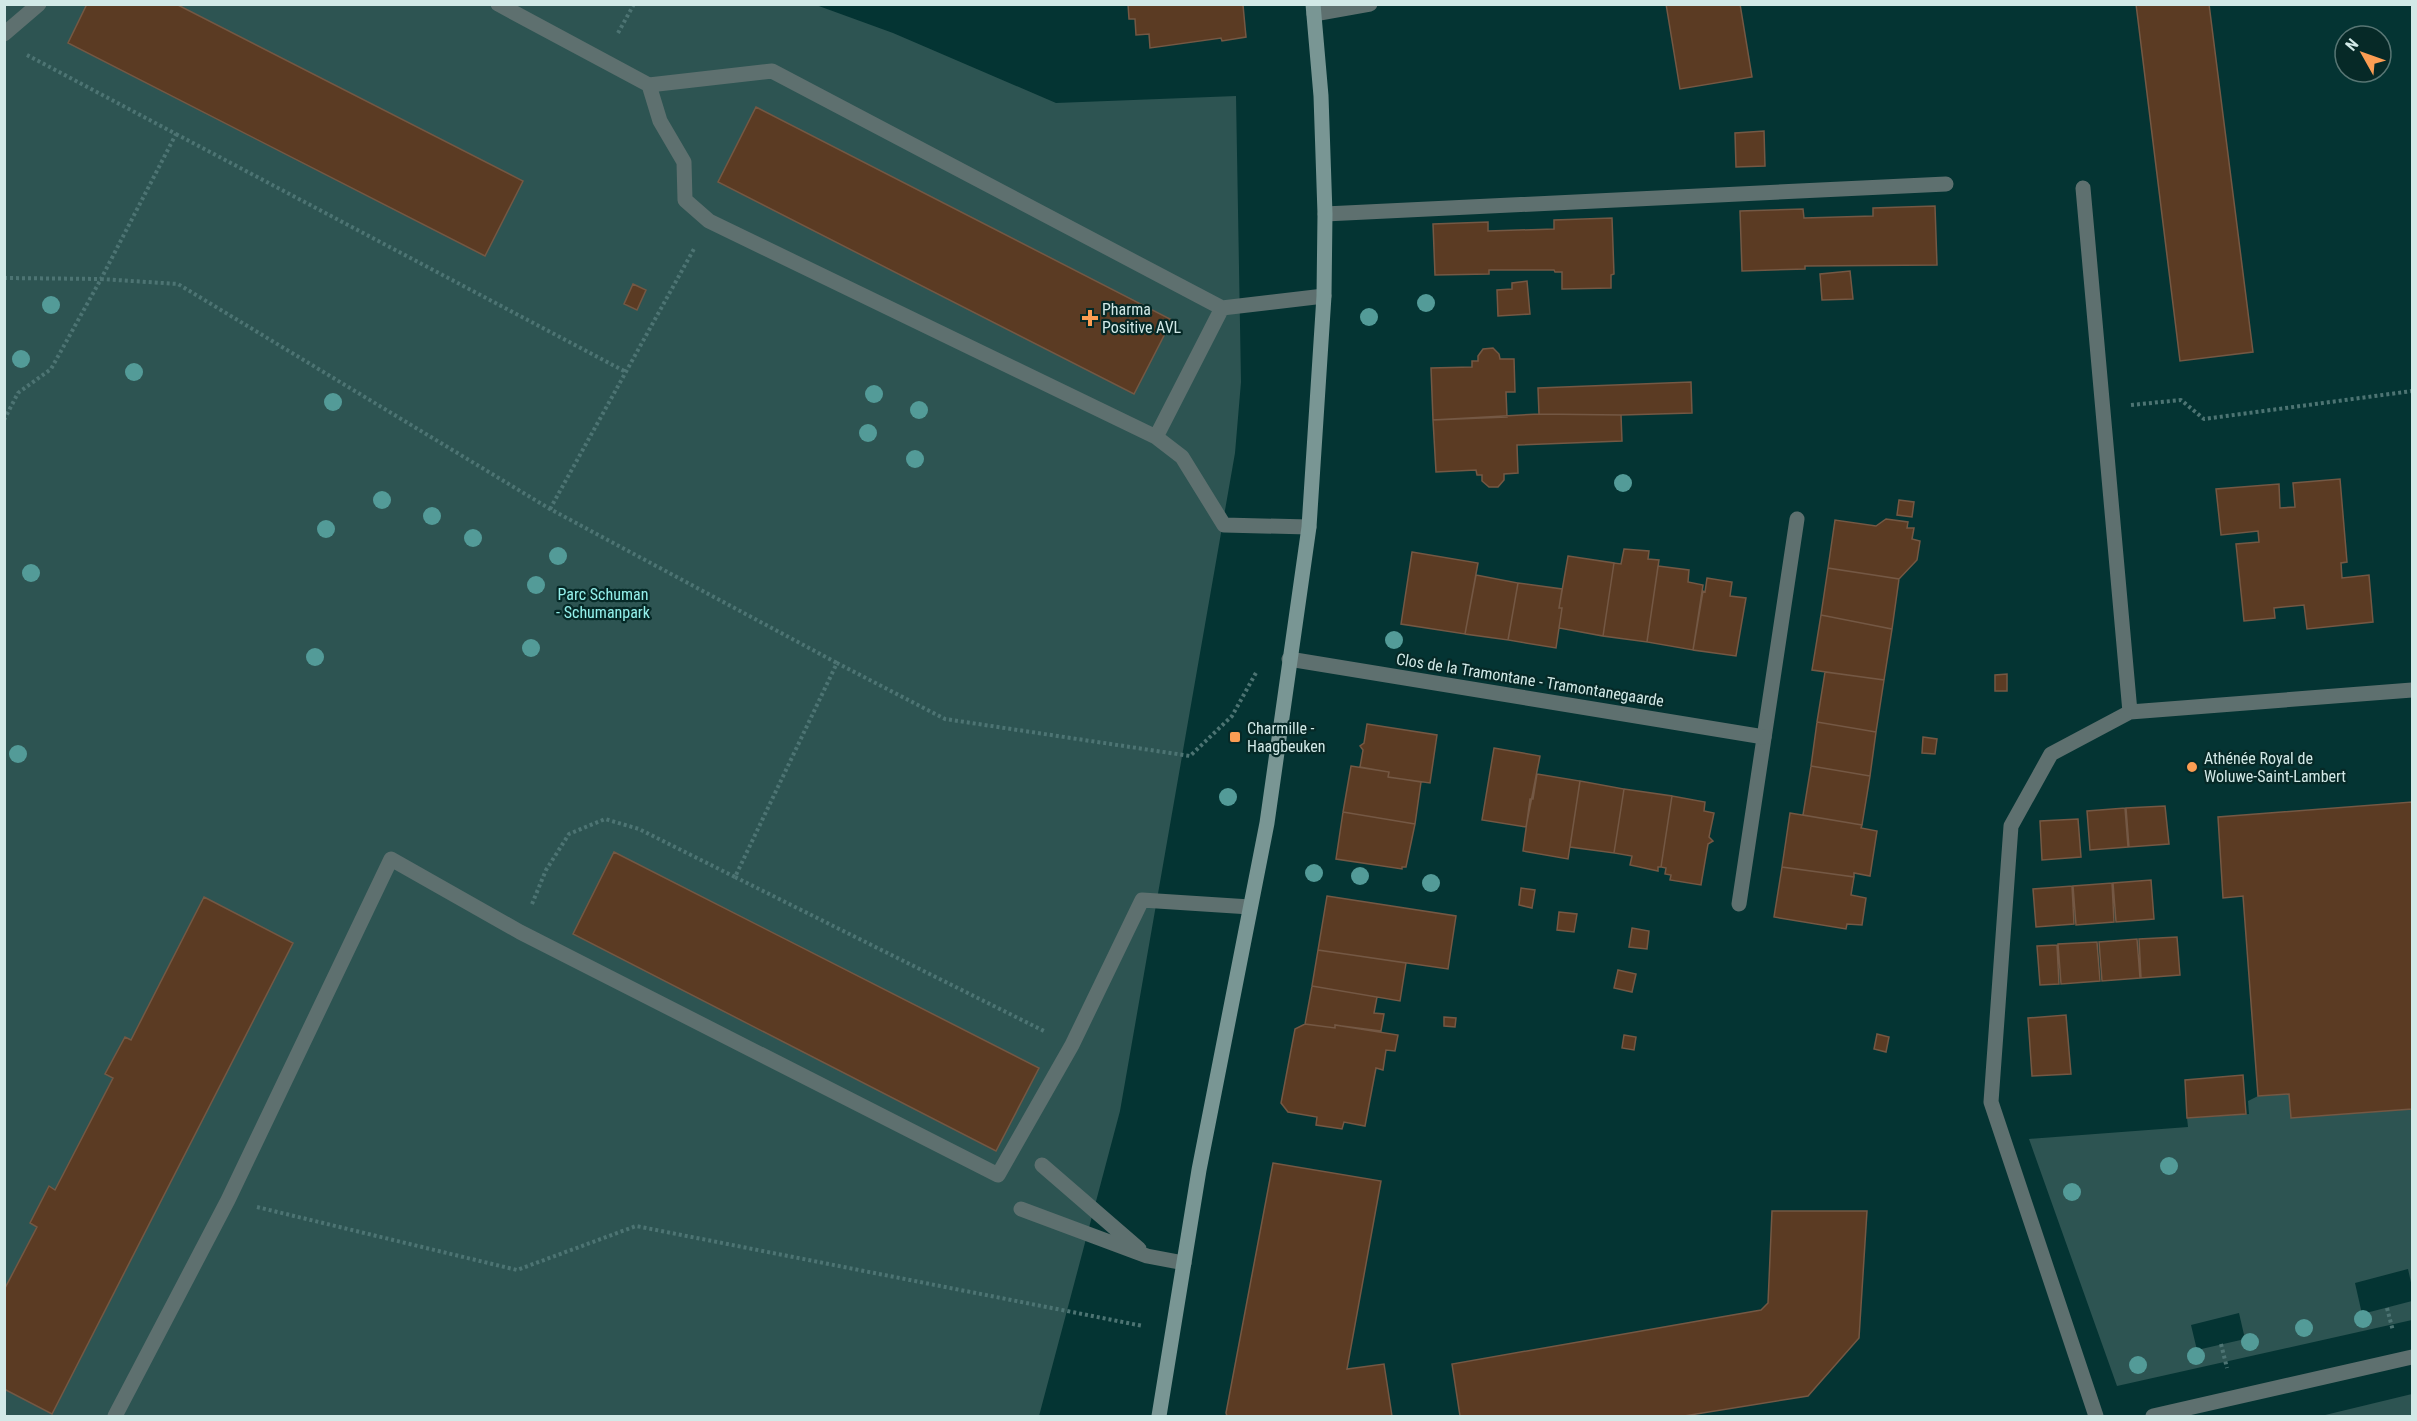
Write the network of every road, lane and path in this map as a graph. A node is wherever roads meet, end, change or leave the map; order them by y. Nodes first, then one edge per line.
1 (39, 4) edge
2 (498, 4) edge
3 (1370, 4) edge
4 (1314, 9) edge
5 (4, 34) edge
6 (25, 54) dead end
7 (649, 85) junction
8 (176, 134) junction
9 (1946, 184) dead end
10 (2083, 188) dead end
11 (1325, 214) junction
12 (709, 221) junction
13 (4, 278) edge
14 (101, 279) junction
15 (1324, 296) junction
16 (1222, 309) junction
17 (626, 372) junction
18 (2412, 391) edge
19 (2103, 408) junction
20 (4, 420) edge
21 (1156, 437) junction
22 (550, 509) junction
23 (1797, 519) dead end
24 (1309, 527) junction
25 (1289, 659) junction
26 (837, 663) junction
27 (1260, 665) dead end
28 (2412, 690) edge
29 (2130, 712) junction
30 (1764, 737) junction
31 (735, 877) junction
32 (1739, 904) dead end
33 (1250, 907) junction
34 (520, 932) junction
35 (1072, 1045) junction
36 (1042, 1165) dead end
37 (228, 1200) junction
38 (1021, 1209) dead end
39 (1147, 1256) junction
40 (1184, 1263) junction
41 (2387, 1308) dead end
42 (1143, 1326) dead end
43 (2393, 1332) dead end
44 (2221, 1344) dead end
45 (2412, 1357) edge
46 (2228, 1369) dead end
47 (115, 1416) edge
48 (1158, 1416) edge
49 (2096, 1416) edge
50 (2153, 1416) edge

1 - 5 street
2 - 7 street
3 - 4 street
4 - 11 street
6 - 8 path
7 - 12 street
7 - 16 street
8 - 14 path
8 - 17 path
9 - 11 street
10 - 19 street
11 - 15 street
12 - 17 path
12 - 21 street
13 - 14 path
14 - 20 path
14 - 22 path
15 - 16 street
15 - 24 street
16 - 21 street
17 - 22 path
18 - 19 path
19 - 29 street
21 - 24 street
22 - 26 path
23 - 30 street
24 - 25 street
25 - 30 street, Clos de la Tramontane - Tramontanegaarde
25 - 33 street
26 - 27 path
26 - 31 path
28 - 29 street
29 - 49 street
30 - 32 street
31 - 34 path
31 - 35 path
33 - 35 street
33 - 40 street
34 - 35 street
34 - 37 street
36 - 39 street
37 - 42 path
37 - 47 street
38 - 39 street
39 - 40 street
40 - 48 street
41 - 43 path
44 - 46 path
45 - 50 street

